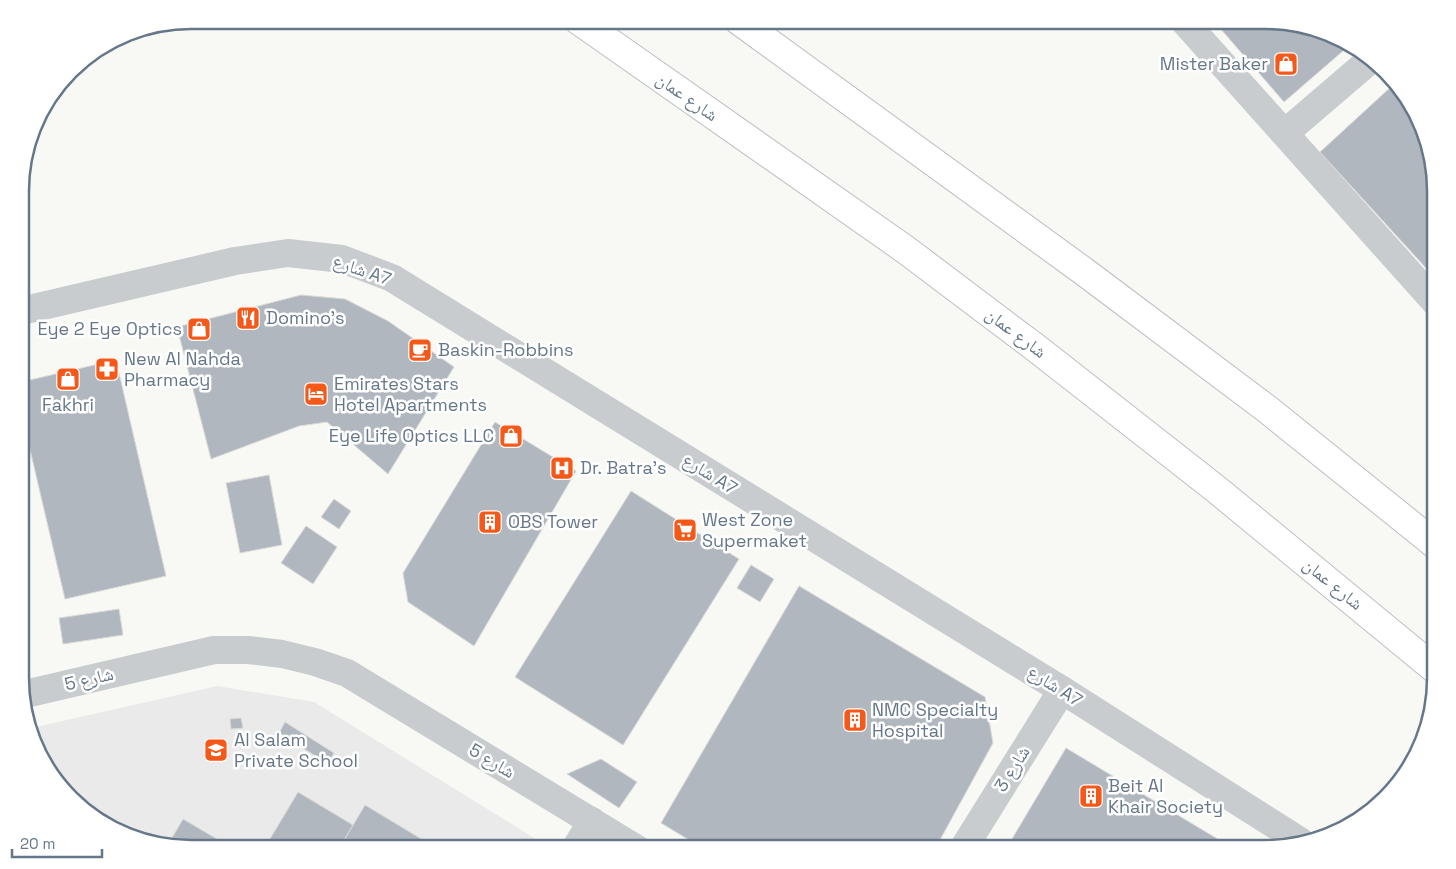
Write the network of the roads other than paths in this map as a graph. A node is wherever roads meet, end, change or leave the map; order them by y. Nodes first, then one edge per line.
1 (591, 29) edge
2 (750, 29) edge
3 (1191, 29) edge
4 (1365, 63) edge
5 (1285, 133) junction
6 (1427, 293) edge
7 (29, 310) edge
8 (1427, 538) edge
9 (1427, 663) edge
10 (1062, 690) junction
11 (30, 693) edge
12 (592, 821) junction
13 (1294, 837) edge
14 (580, 840) edge
15 (623, 840) edge
16 (969, 840) edge

1 - 9 main road, شارع عمان
2 - 8 main road
3 - 5 street
4 - 5 street
5 - 6 street
7 - 10 street, شارع A7
10 - 13 street, شارع A7
10 - 16 street, شارع 3
11 - 12 street, شارع 5
12 - 14 street
12 - 15 street, شارع 5

